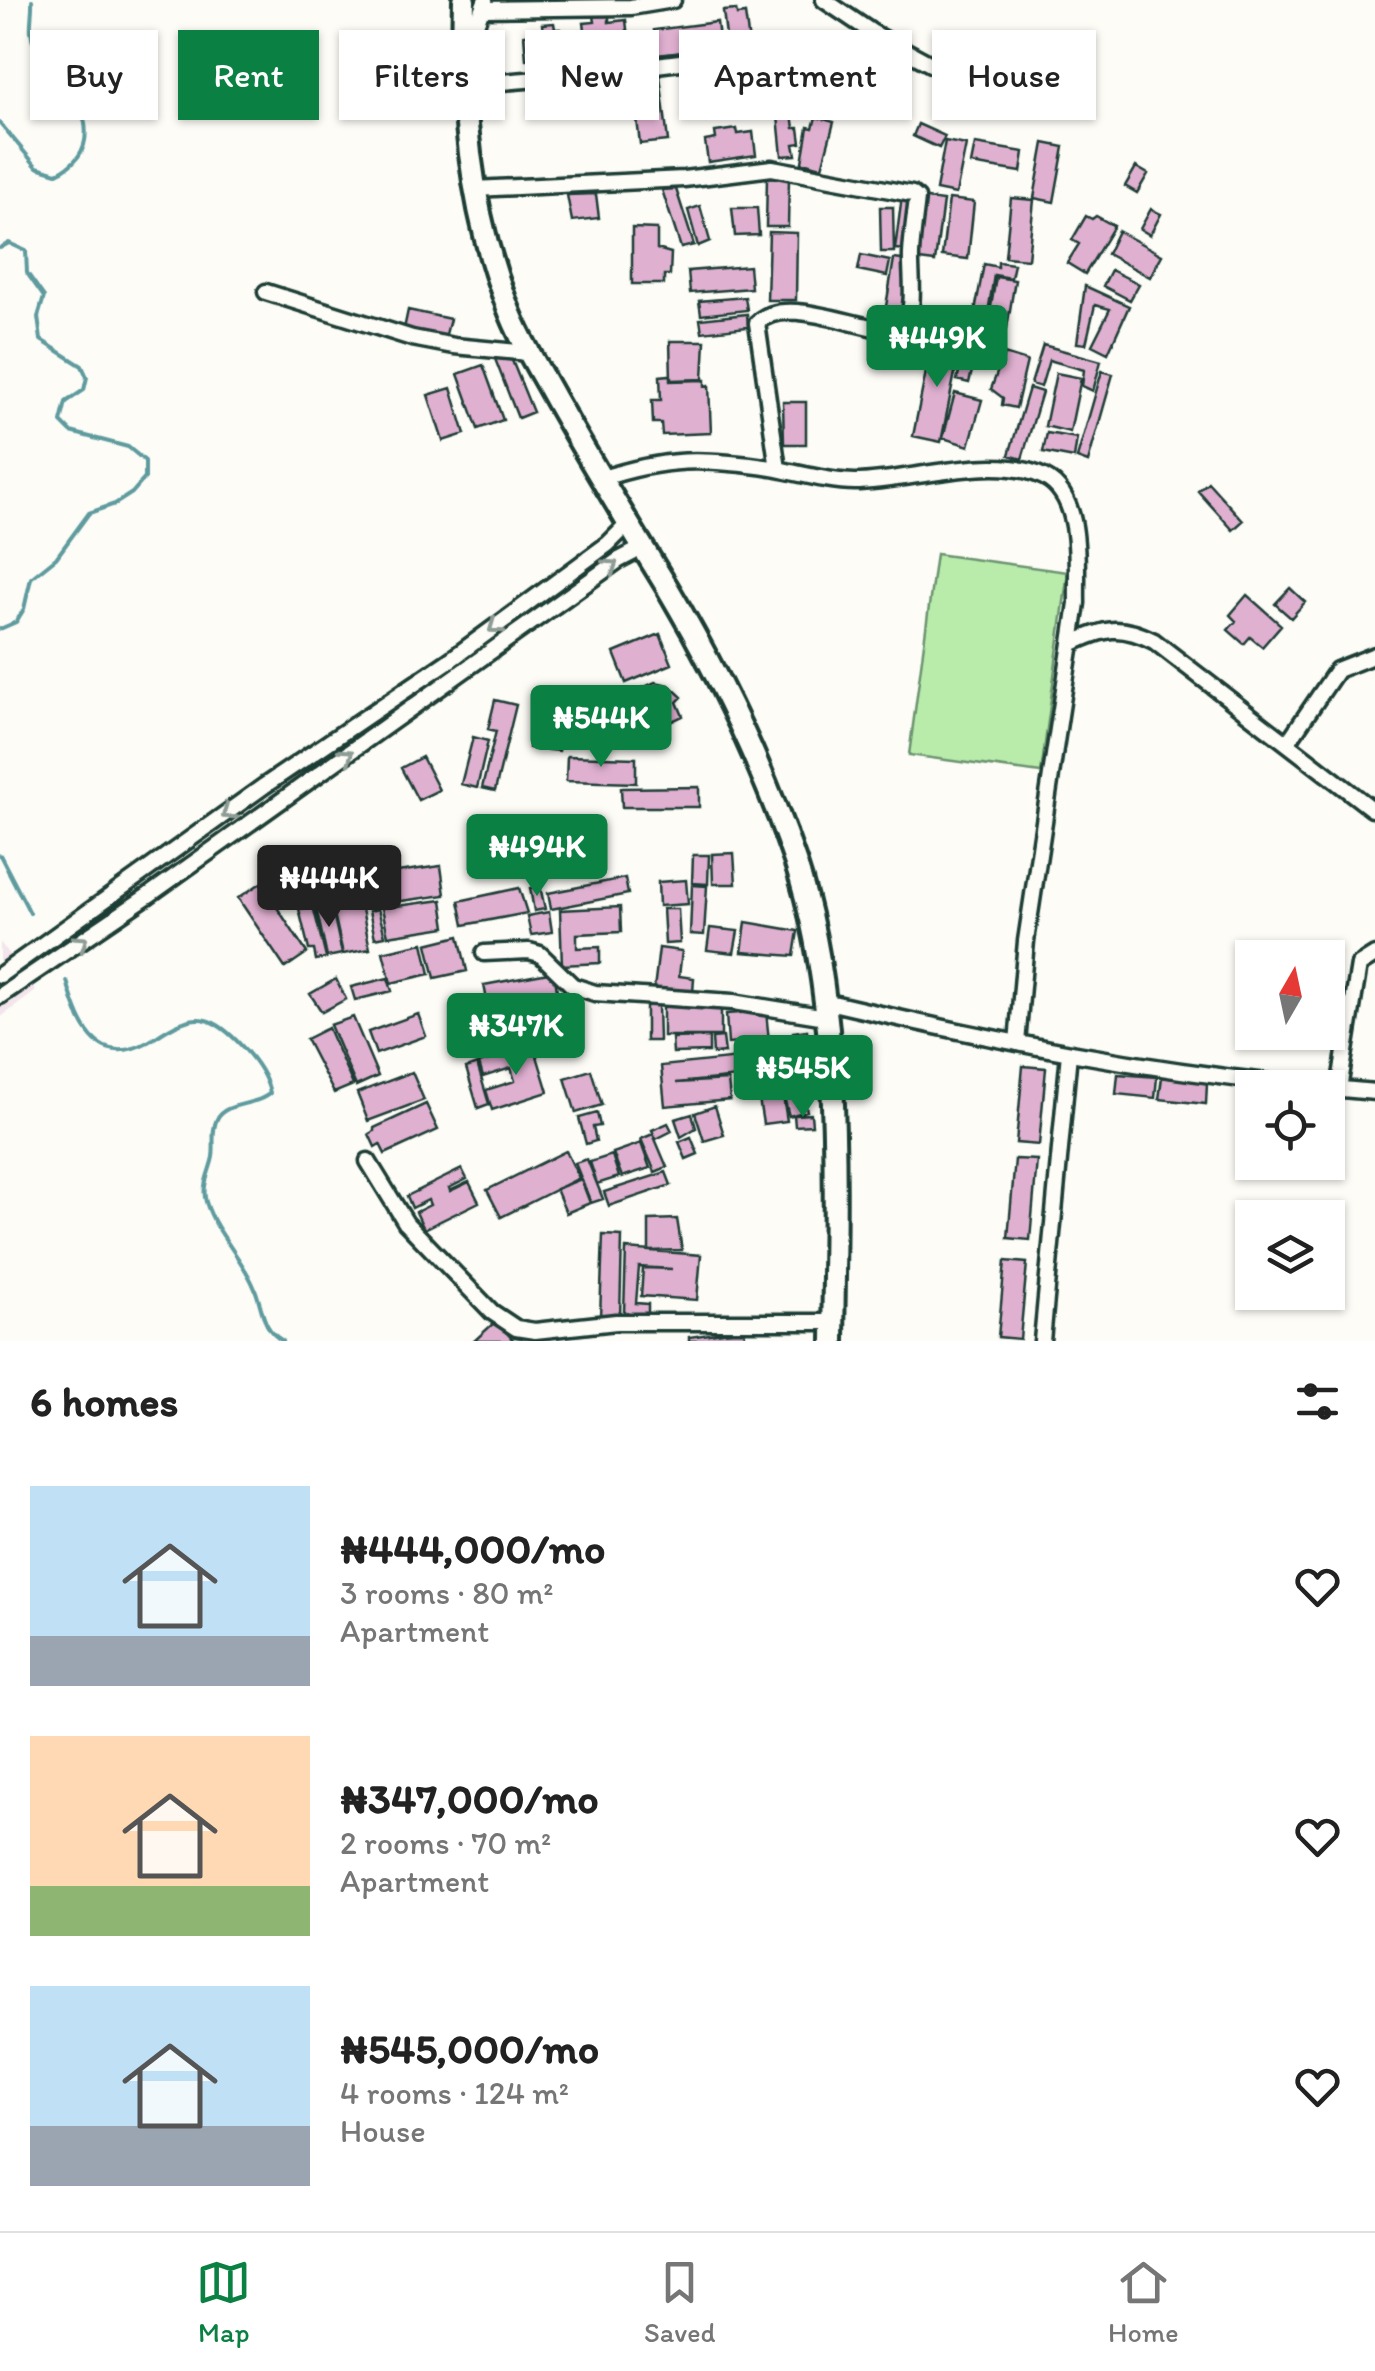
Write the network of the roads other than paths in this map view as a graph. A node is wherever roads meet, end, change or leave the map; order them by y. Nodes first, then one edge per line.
1 (673, 0) edge
2 (824, 0) edge
3 (478, 3) edge
4 (468, 30) edge
5 (679, 62) edge
6 (932, 65) edge
7 (505, 81) edge
8 (467, 120) edge
9 (474, 189) junction
10 (266, 292) dead end
11 (529, 353) junction
12 (778, 470) junction
13 (600, 479) junction
14 (627, 525) junction
15 (642, 548) junction
16 (1071, 644) junction
17 (1375, 655) edge
18 (1288, 742) junction
19 (1372, 809) dead end
20 (484, 952) dead end
21 (1375, 955) edge
22 (0, 976) edge
23 (0, 996) edge
24 (825, 1009) junction
25 (1017, 1043) junction
26 (1069, 1053) junction
27 (1335, 1070) edge
28 (1235, 1080) edge
29 (1345, 1089) edge
30 (1375, 1092) edge
31 (368, 1162) dead end
32 (833, 1331) edge
33 (532, 1335) edge
34 (1042, 1341) edge

1 - 3 street
2 - 6 street
3 - 4 main road
5 - 7 street
8 - 9 main road
9 - 11 main road
9 - 12 street
10 - 11 street
11 - 13 main road
12 - 13 street
12 - 16 street
13 - 14 main road
14 - 15 main road
14 -> 22 street
23 -> 15 street
15 - 24 main road
16 - 18 street
16 - 25 street
17 - 18 street
18 - 19 street
20 - 24 street
21 - 27 street
24 - 25 street
24 - 32 main road
25 - 26 street
26 - 28 street
26 - 34 street
29 - 30 street
31 - 33 street
32 - 33 street

